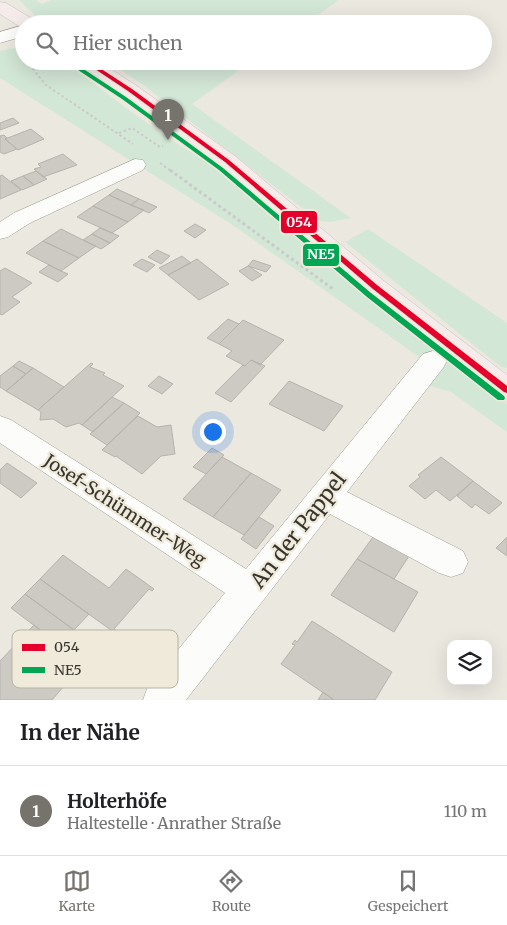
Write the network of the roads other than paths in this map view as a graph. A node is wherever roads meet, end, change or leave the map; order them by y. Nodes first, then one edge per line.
1 (0, 7) edge
2 (15, 16) edge
3 (15, 33) edge
4 (0, 38) edge
5 (99, 70) edge
6 (144, 158) road end
7 (0, 232) edge
8 (433, 361) dead end
9 (507, 390) edge
10 (0, 428) edge
11 (324, 496) junction
12 (450, 562) dead end
13 (251, 591) junction
14 (178, 680) edge
15 (172, 688) edge
16 (162, 700) edge

1 - 2 main road
3 - 4 street
5 - 9 main road
6 - 7 street
8 - 11 street, An der Pappel
10 - 13 street, Josef-Schümmer-Weg
11 - 12 street
11 - 13 street, An der Pappel
13 - 14 street, An der Pappel
15 - 16 street, An der Pappel

